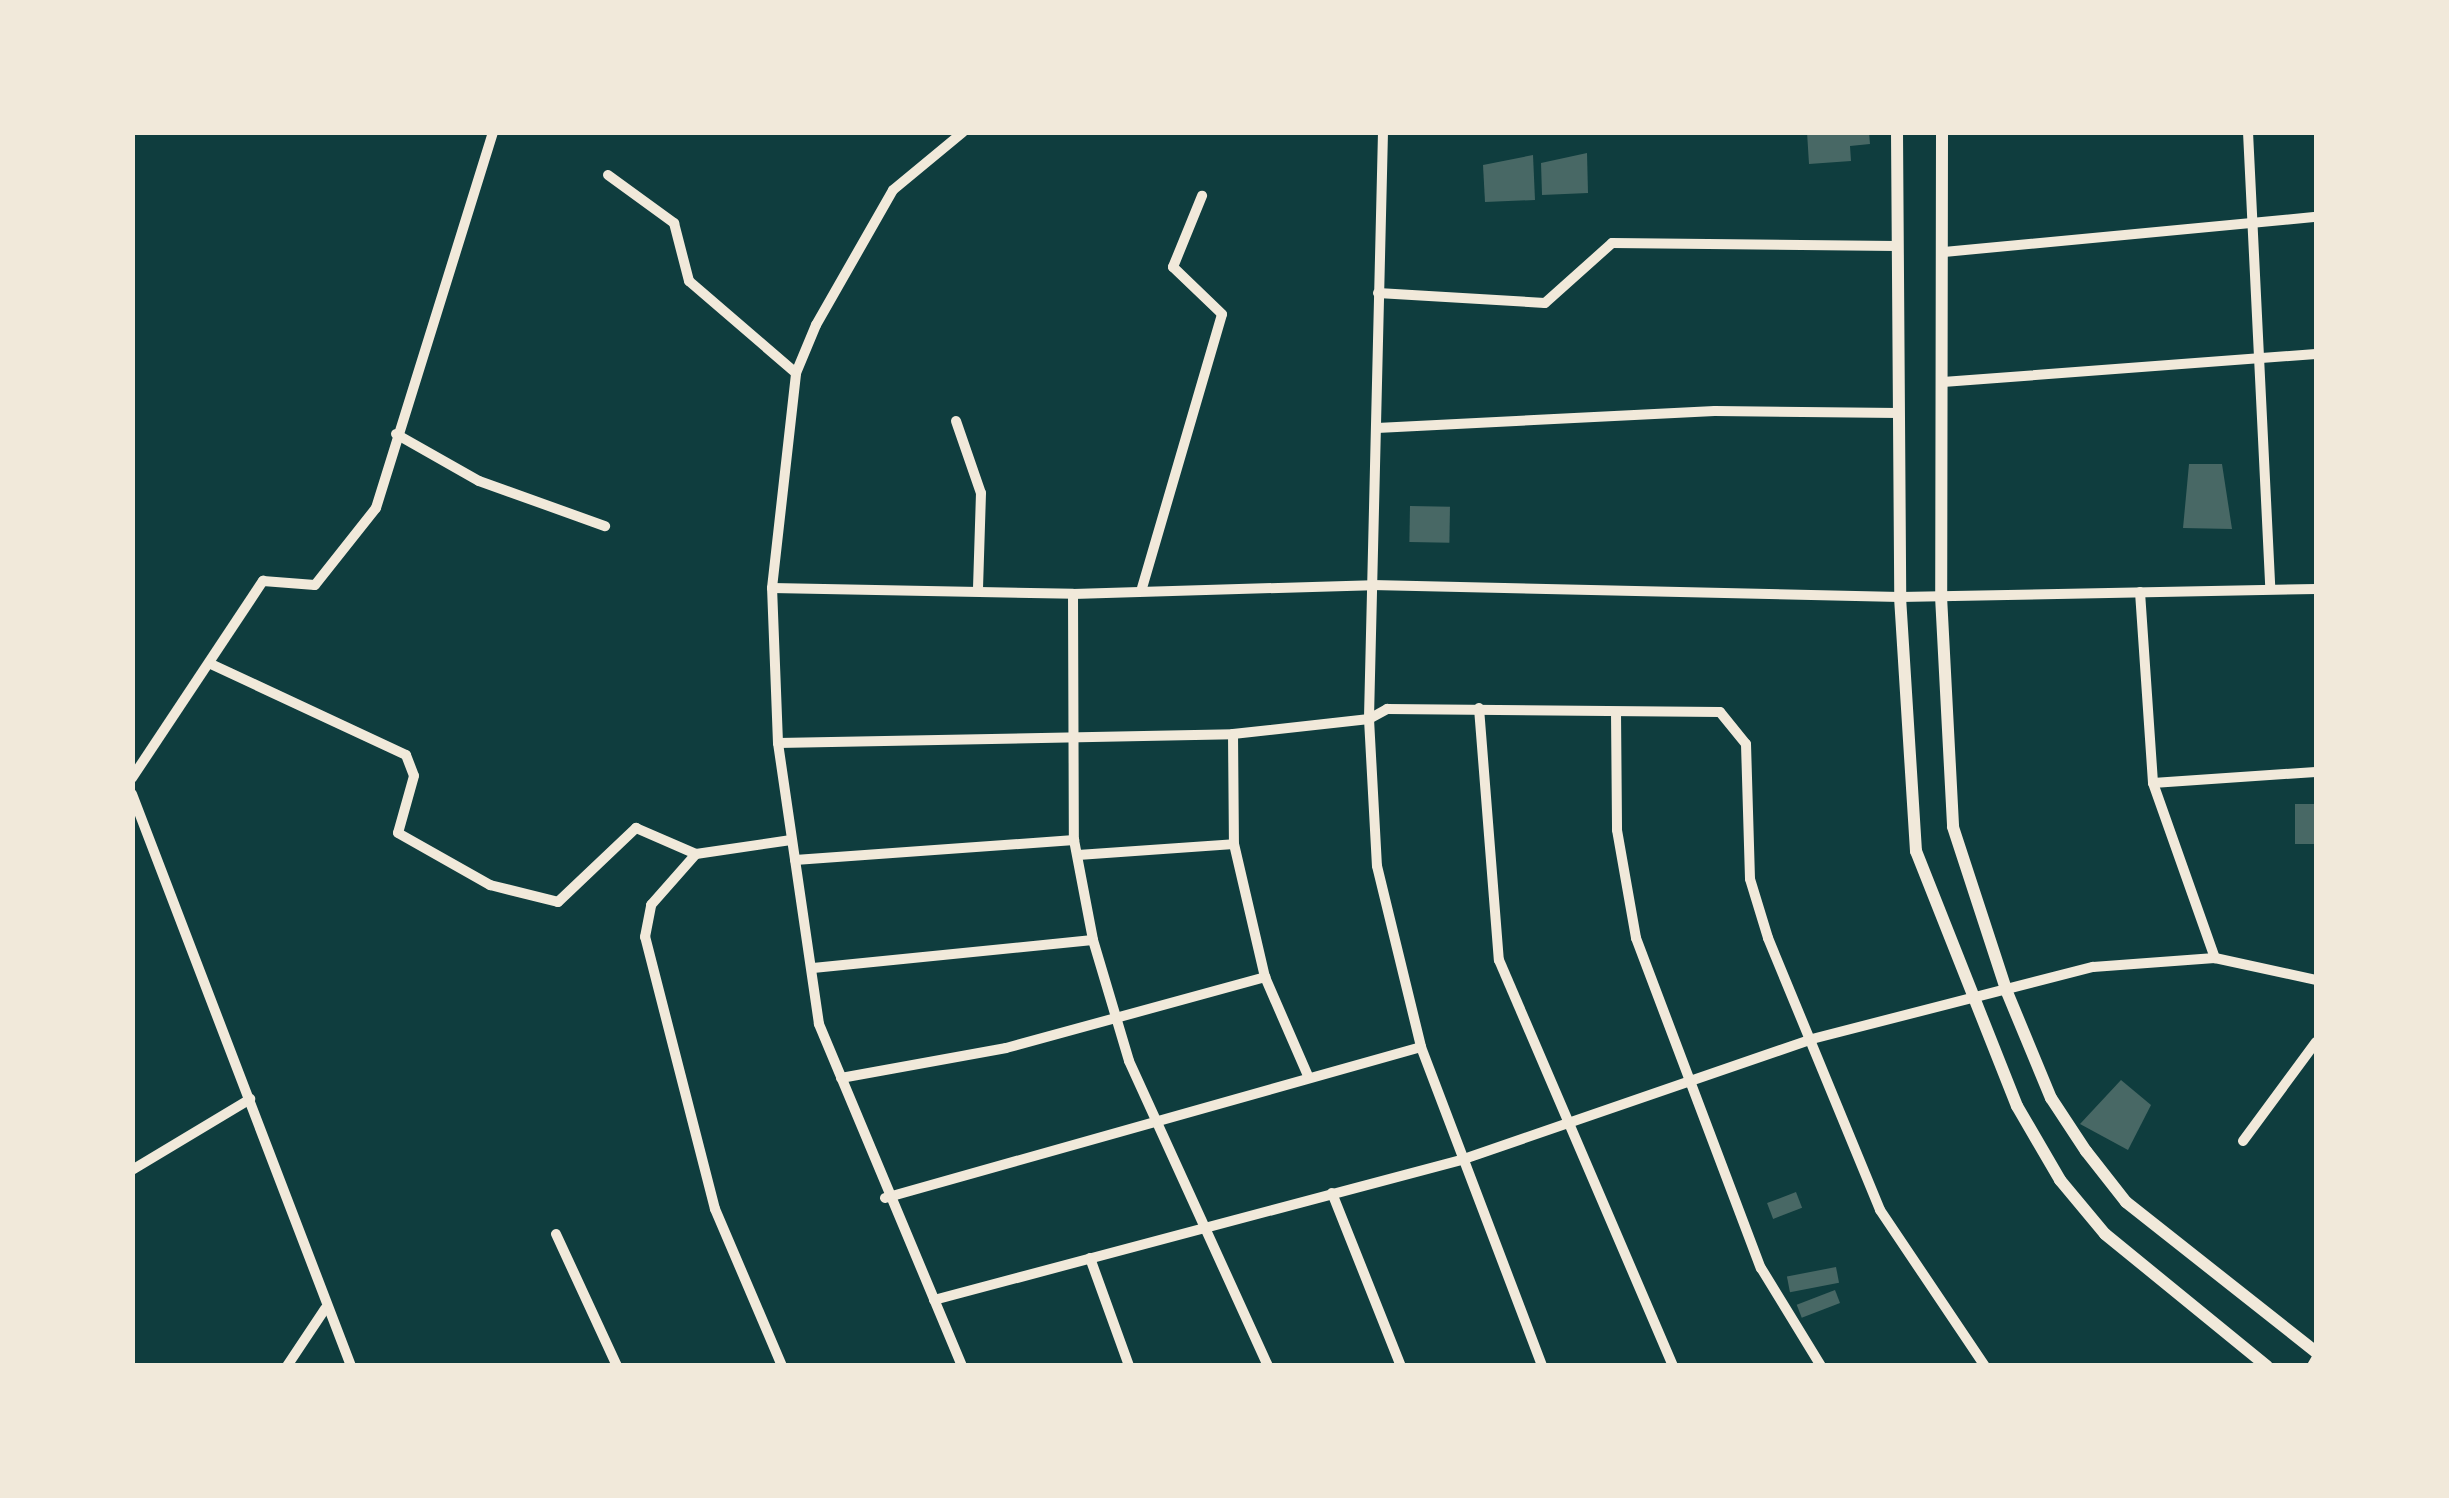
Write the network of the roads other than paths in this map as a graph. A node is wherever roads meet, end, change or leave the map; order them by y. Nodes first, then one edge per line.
1 (494, 132) edge
2 (963, 132) edge
3 (1384, 132) edge
4 (1897, 132) edge
5 (1942, 132) edge
6 (2248, 132) edge
7 (608, 174) dead end
8 (1202, 196) dead end
9 (2316, 218) edge
10 (2252, 222) junction
11 (1896, 246) junction
12 (1944, 252) junction
13 (1378, 293) junction
14 (2316, 354) edge
15 (2264, 357) junction
16 (796, 373) junction
17 (1942, 382) junction
18 (1898, 414) junction
19 (956, 421) dead end
20 (1377, 428) junction
21 (396, 434) junction
22 (606, 526) dead end
23 (1372, 586) junction
24 (772, 588) junction
25 (1142, 588) junction
26 (2270, 588) junction
27 (2316, 589) edge
28 (978, 591) junction
29 (2140, 592) junction
30 (1073, 594) junction
31 (1942, 596) junction
32 (1900, 597) junction
33 (213, 665) junction
34 (1479, 708) junction
35 (1616, 712) junction
36 (1368, 719) junction
37 (1233, 734) junction
38 (1072, 735) junction
39 (778, 743) junction
40 (2316, 772) edge
41 (132, 778) edge
42 (2153, 783) junction
43 (132, 794) edge
44 (791, 840) junction
45 (1074, 840) junction
46 (1234, 844) junction
47 (696, 854) junction
48 (1078, 856) junction
49 (796, 860) junction
50 (1093, 940) junction
51 (2215, 958) junction
52 (813, 968) junction
53 (1265, 977) junction
54 (2316, 980) edge
55 (2007, 992) junction
56 (1972, 1003) junction
57 (1114, 1016) junction
58 (1812, 1039) junction
59 (2316, 1042) edge
60 (1421, 1046) junction
61 (842, 1078) junction
62 (1309, 1078) junction
63 (1692, 1084) junction
64 (250, 1099) junction
65 (1157, 1124) junction
66 (1572, 1127) junction
67 (2243, 1141) dead end
68 (1461, 1160) junction
69 (132, 1170) edge
70 (1332, 1193) junction
71 (885, 1198) junction
72 (1199, 1232) junction
73 (556, 1234) dead end
74 (1090, 1258) junction
75 (934, 1300) junction
76 (325, 1309) junction
77 (2315, 1359) edge
78 (287, 1366) edge
79 (351, 1366) edge
80 (616, 1366) edge
81 (782, 1366) edge
82 (962, 1366) edge
83 (1129, 1366) edge
84 (1268, 1366) edge
85 (1401, 1366) edge
86 (1542, 1366) edge
87 (1673, 1366) edge
88 (1821, 1366) edge
89 (1986, 1366) edge
90 (2268, 1366) edge

1 - 21 street
2 - 16 street
3 - 13 street
4 - 11 street
5 - 12 street
6 - 10 street
7 - 16 street
8 - 25 street
9 - 10 street
10 - 12 street
10 - 15 street
11 - 13 street
11 - 18 street
12 - 17 street
13 - 20 street
14 - 15 street
15 - 17 street
15 - 26 street
16 - 24 street
17 - 31 street
18 - 20 street
18 - 32 street
19 - 28 street
20 - 23 street
21 - 22 street
21 - 33 street
23 - 25 street
23 - 32 street
23 - 36 street
24 - 28 street
24 - 39 street
25 - 30 street
26 - 27 street
26 - 29 street
28 - 30 street
29 - 31 street
29 - 42 street
30 - 38 street
31 - 32 street
31 - 55 street
32 - 56 street
33 - 41 street
33 - 47 street
34 - 35 street
34 - 36 street
34 - 66 street
35 - 58 street
35 - 63 street
36 - 37 street
36 - 60 street
37 - 38 street
37 - 46 street
38 - 39 street
38 - 45 street
39 - 44 street
40 - 42 street
42 - 51 street
43 - 64 street
44 - 47 street
44 - 49 street
45 - 48 street
45 - 49 street
46 - 48 street
46 - 53 street
47 - 81 street
48 - 50 street
49 - 52 street
50 - 52 street
50 - 57 street
51 - 54 street
51 - 55 street
52 - 61 street
53 - 57 street
53 - 62 street
55 - 56 street
55 - 77 street
56 - 58 street
56 - 90 street
57 - 61 street
57 - 65 street
58 - 63 street
58 - 89 street
59 - 67 street
60 - 62 street
60 - 68 street
61 - 71 street
62 - 65 street
63 - 66 street
63 - 88 street
64 - 69 street
64 - 76 street
65 - 71 street
65 - 72 street
66 - 68 street
66 - 87 street
68 - 70 street
68 - 86 street
70 - 72 street
70 - 85 street
71 - 75 street
72 - 74 street
72 - 84 street
73 - 80 street
74 - 75 street
74 - 83 street
75 - 82 street
76 - 78 street
76 - 79 street

